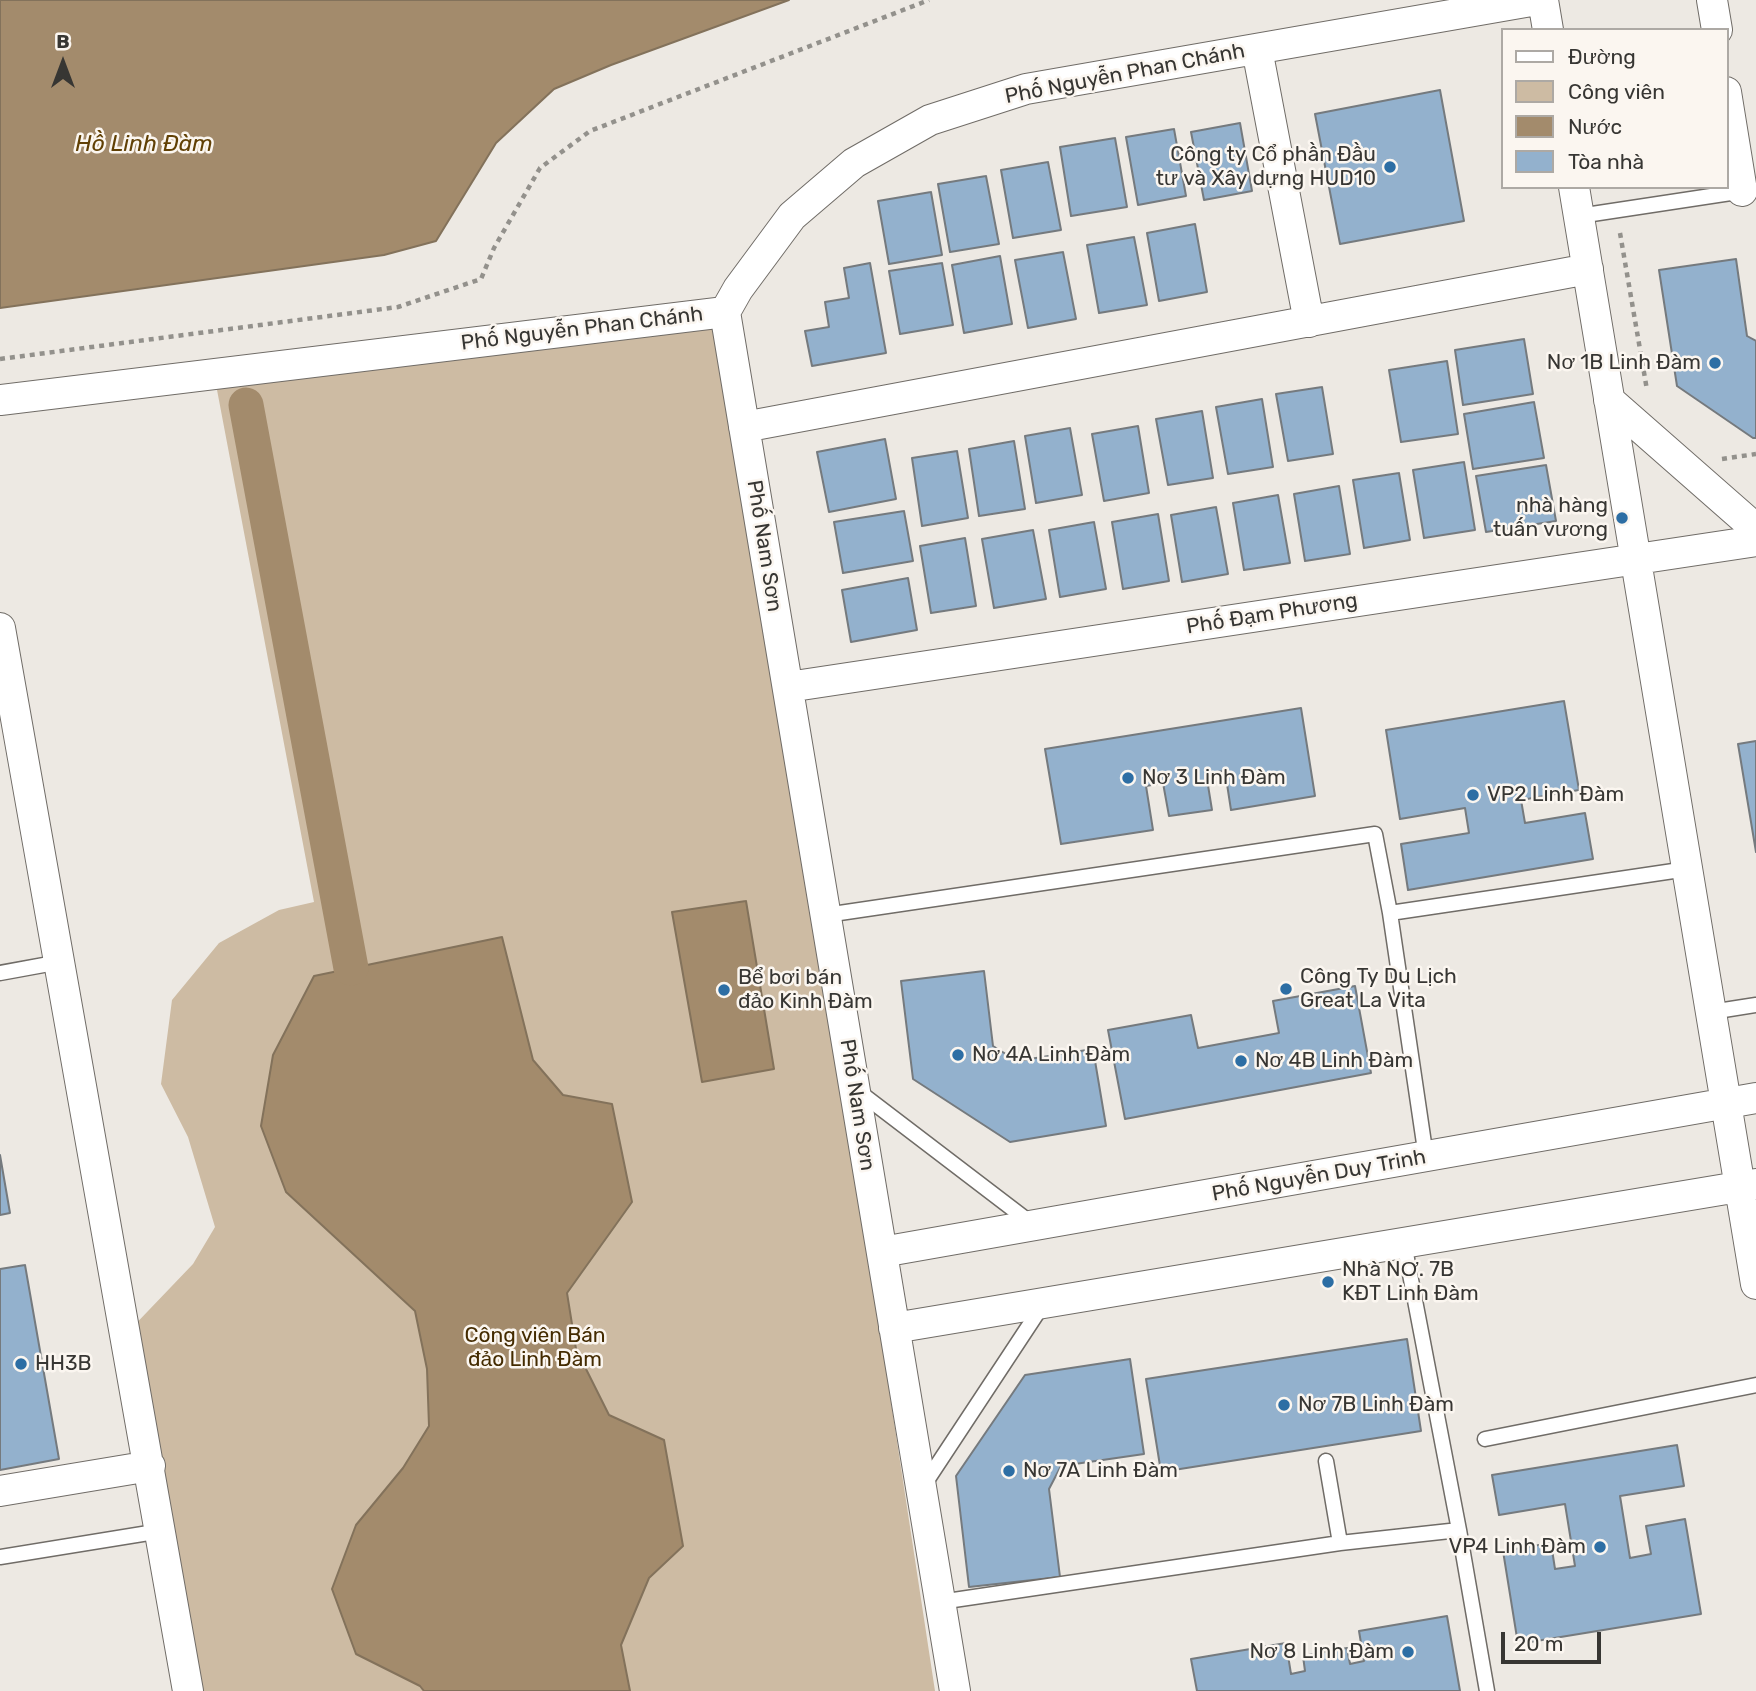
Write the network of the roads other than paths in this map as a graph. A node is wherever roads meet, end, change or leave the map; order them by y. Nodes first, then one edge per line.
1 (1537, 0) edge
2 (1543, 0) edge
3 (1712, 0) edge
4 (1548, 28) edge
5 (1717, 28) edge
6 (1257, 49) junction
7 (1728, 101) edge
8 (1749, 190) edge
9 (1576, 201) edge
10 (1588, 269) junction
11 (725, 312) junction
12 (1309, 321) junction
13 (0, 400) edge
14 (1609, 400) junction
15 (744, 427) junction
16 (1756, 529) edge
17 (1756, 541) edge
18 (1636, 559) junction
19 (0, 628) edge
20 (788, 687) junction
21 (1687, 869) junction
22 (1390, 913) junction
23 (826, 915) junction
24 (60, 962) junction
25 (0, 973) edge
26 (1756, 1004) edge
27 (1711, 1012) junction
28 (855, 1089) junction
29 (1756, 1098) edge
30 (1726, 1104) junction
31 (1426, 1157) junction
32 (1748, 1185) edge
33 (1035, 1226) junction
34 (1404, 1243) junction
35 (881, 1252) junction
36 (1756, 1284) edge
37 (1043, 1303) junction
38 (894, 1328) junction
39 (1756, 1385) edge
40 (1485, 1439) dead end
41 (1326, 1461) dead end
42 (150, 1466) junction
43 (921, 1489) junction
44 (0, 1491) edge
45 (1459, 1530) junction
46 (161, 1531) junction
47 (1339, 1543) junction
48 (0, 1558) edge
49 (940, 1602) junction
50 (188, 1691) edge
51 (955, 1691) edge
52 (1487, 1691) edge

1 - 6 street, Phố Nguyễn Phan Chánh
2 - 4 street
3 - 5 street
6 - 11 street, Phố Nguyễn Phan Chánh
6 - 12 street
7 - 8 street
8 - 9 lane
9 - 10 street
10 - 12 street
10 - 14 street
11 - 13 street, Phố Nguyễn Phan Chánh
11 - 15 street, Phố Nam Sơn
12 - 15 street
14 - 16 street
14 - 18 street
15 - 20 street, Phố Nam Sơn
17 - 18 street, Phố Đạm Phương
18 - 20 street, Phố Đạm Phương
18 - 21 street
19 - 24 street
20 - 23 street, Phố Nam Sơn
21 - 22 lane
21 - 27 street
22 - 23 lane
22 - 31 lane
23 - 28 street, Phố Nam Sơn
24 - 25 lane
24 - 42 street
26 - 27 lane
27 - 30 street
28 - 33 lane
28 - 35 street, Phố Nam Sơn
29 - 30 street, Phố Nguyễn Duy Trinh
30 - 31 street, Phố Nguyễn Duy Trinh
30 - 32 street
31 - 33 street, Phố Nguyễn Duy Trinh
32 - 34 street
32 - 36 street
33 - 35 street, Phố Nguyễn Duy Trinh
34 - 37 street
34 - 45 lane
35 - 38 street, Phố Nam Sơn
37 - 38 street
37 - 43 lane
38 - 43 street, Phố Nam Sơn
39 - 40 lane
41 - 47 lane
42 - 44 street
42 - 46 street
43 - 49 street, Phố Nam Sơn
45 - 47 lane
45 - 52 lane
46 - 48 lane
46 - 50 street
47 - 49 lane
49 - 51 street, Phố Nam Sơn

